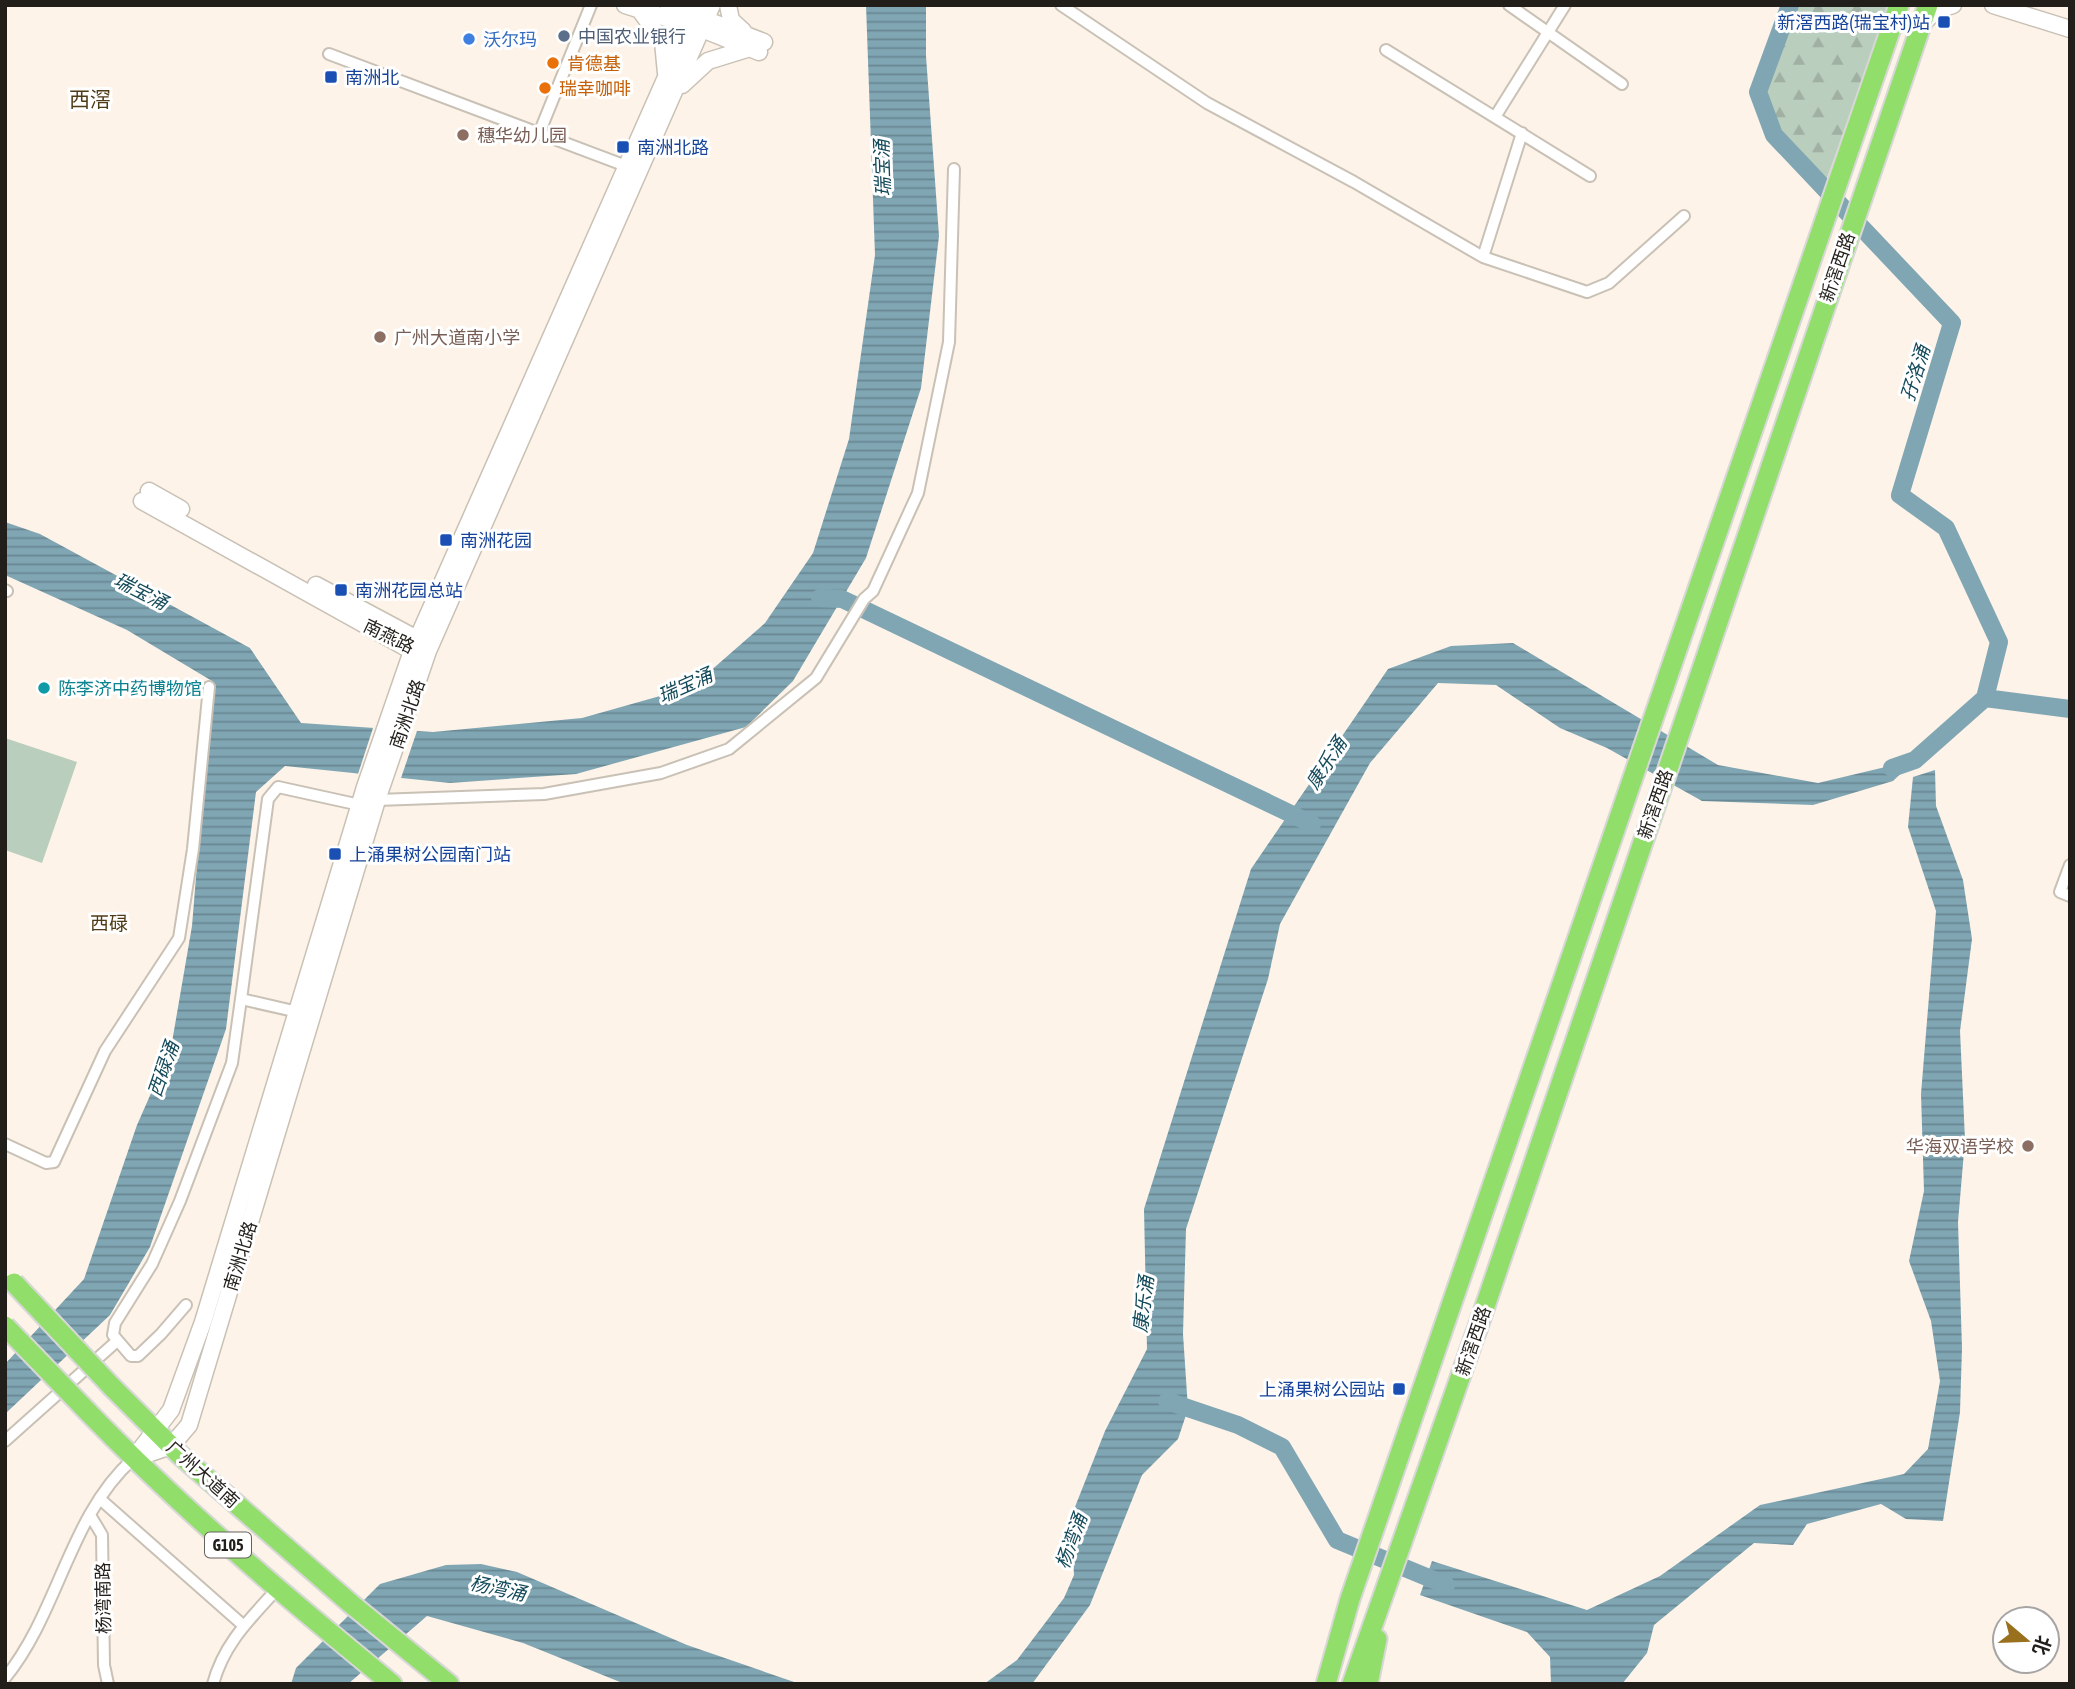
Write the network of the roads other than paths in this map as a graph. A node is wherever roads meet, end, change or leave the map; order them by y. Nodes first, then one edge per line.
1 (591, 5) edge
2 (668, 5) edge
3 (728, 5) edge
4 (1061, 5) edge
5 (1509, 5) edge
6 (1565, 5) edge
7 (1899, 5) edge
8 (1928, 5) edge
9 (1953, 5) edge
10 (1992, 5) edge
11 (632, 7) edge
12 (700, 16) edge
13 (1921, 25) junction
14 (2070, 29) edge
15 (1548, 33) junction
16 (757, 45) junction
17 (1386, 50) dead end
18 (328, 54) dead end
19 (666, 79) junction
20 (1622, 84) dead end
21 (674, 95) junction
22 (1495, 117) junction
23 (540, 131) junction
24 (1522, 133) junction
25 (626, 166) junction
26 (954, 169) dead end
27 (1590, 176) dead end
28 (1684, 216) dead end
29 (1483, 257) junction
30 (145, 496) dead end
31 (419, 647) junction
32 (209, 687) dead end
33 (375, 791) junction
34 (360, 805) junction
35 (2070, 865) edge
36 (2070, 896) edge
37 (241, 999) junction
38 (298, 1012) junction
39 (5, 1144) edge
40 (10, 1278) edge
41 (186, 1305) dead end
42 (7, 1332) edge
43 (117, 1340) junction
44 (154, 1430) junction
45 (5, 1441) edge
46 (171, 1446) junction
47 (133, 1459) junction
48 (100, 1499) junction
49 (90, 1515) junction
50 (278, 1588) junction
51 (1350, 1599) junction
52 (1381, 1603) junction
53 (244, 1626) junction
54 (5, 1678) edge
55 (107, 1684) edge
56 (213, 1684) edge
57 (392, 1684) edge
58 (449, 1684) edge
59 (1311, 1684) edge
60 (1326, 1684) edge
61 (1352, 1684) edge
62 (1368, 1684) edge

1 - 23 street
2 - 12 main road
3 - 16 main road
4 - 29 street
5 - 15 street
6 - 15 street
7 - 51 highway, 新滘西路
8 - 13 highway, 新滘西路
9 - 13 main road
10 - 14 main road
11 - 12 main road
11 - 19 main road
12 - 16 main road
12 - 19 main road, 南洲北路
12 - 21 main road, 南洲北路
13 - 52 highway, 新滘西路
15 - 20 street
15 - 22 street
16 - 21 main road
17 - 22 street
18 - 23 street
19 - 25 main road, 南洲北路
21 - 31 main road, 南洲北路
22 - 24 street
23 - 25 street
24 - 27 street
24 - 29 street
25 - 31 main road, 南洲北路
26 - 33 street
28 - 29 street
30 - 31 main road, 南燕路
31 - 33 main road, 南洲北路
31 - 33 main road, 南洲北路
32 - 39 street
33 - 34 main road, 南洲北路
33 - 46 main road, 南洲北路
34 - 37 street
34 - 38 main road, 南洲北路
35 - 36 street
37 - 38 street
37 - 43 street
38 - 44 main road, 南洲北路
40 - 44 highway, 广州大道南 / G105, bridge
41 - 43 street
42 - 47 highway, 广州大道南 / G105, bridge
43 - 45 street
44 - 46 highway, 广州大道南 / G105
44 - 47 main road, 南洲北路
46 - 47 main road
46 - 58 highway, 广州大道南 / G105
47 - 48 street
47 - 50 highway, 广州大道南 / G105
48 - 49 street
48 - 53 street
49 - 54 street
49 - 55 street, 杨湾南路
50 - 53 street
50 - 57 highway, 广州大道南 / G105
51 - 59 highway
51 - 60 highway
52 - 61 highway
52 - 62 highway
53 - 56 street

